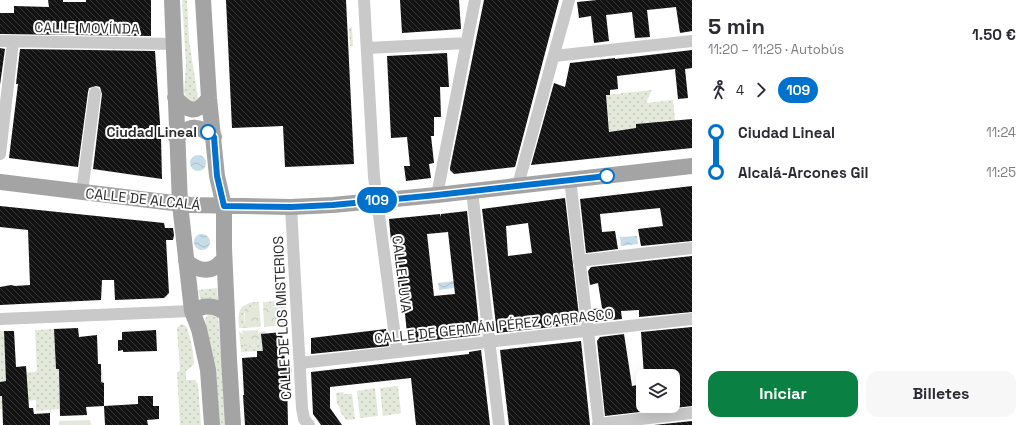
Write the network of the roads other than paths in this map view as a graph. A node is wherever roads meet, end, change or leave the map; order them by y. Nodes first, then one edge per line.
1 (172, 0) edge
2 (194, 0) edge
3 (204, 0) edge
4 (364, 0) edge
5 (475, 0) edge
6 (569, 0) edge
7 (0, 41) edge
8 (692, 41) edge
9 (13, 42) junction
10 (467, 43) junction
11 (174, 44) junction
12 (367, 48) junction
13 (554, 56) junction
14 (208, 74) junction
15 (95, 93) dead end
16 (175, 96) junction
17 (210, 98) junction
18 (176, 137) junction
19 (214, 137) junction
20 (0, 154) edge
21 (692, 166) edge
22 (570, 179) junction
23 (0, 182) edge
24 (518, 185) junction
25 (472, 190) junction
26 (82, 192) junction
27 (437, 195) junction
28 (378, 200) junction
29 (180, 204) junction
30 (224, 206) junction
31 (291, 207) junction
32 (692, 248) edge
33 (224, 259) junction
34 (186, 261) junction
35 (579, 261) junction
36 (192, 311) junction
37 (227, 314) junction
38 (0, 319) edge
39 (692, 319) edge
40 (587, 330) junction
41 (490, 341) junction
42 (397, 352) junction
43 (300, 363) junction
44 (692, 413) edge
45 (598, 424) edge
46 (212, 425) edge
47 (233, 425) edge
48 (309, 425) edge
49 (499, 425) edge

1 - 11 main road
2 - 14 main road
3 - 14 main road
4 - 12 street, CALLE LUVA
5 - 10 street
6 - 13 street
7 - 9 street, CALLE MOVÍNDA
8 - 13 street
9 - 11 street, CALLE MOVÍNDA
9 - 20 street
10 - 12 street
10 - 27 street
11 - 16 main road
12 - 28 street, CALLE LUVA
13 - 24 street
14 - 17 main road
15 - 26 street
16 - 17 main road
16 - 18 main road
17 - 19 main road
18 - 19 main road
18 - 29 main road
19 - 30 main road
21 - 22 main road, CALLE DE ALCALÁ
22 - 24 main road, CALLE DE ALCALÁ
22 - 35 street
23 - 26 main road, CALLE DE ALCALÁ
24 - 25 main road, CALLE DE ALCALÁ
25 - 27 main road, CALLE DE ALCALÁ
25 - 41 street
26 - 29 main road, CALLE DE ALCALÁ
27 - 28 main road, CALLE DE ALCALÁ
28 - 31 main road, CALLE DE ALCALÁ
28 - 42 street, CALLE LUVA
29 - 30 main road, CALLE DE ALCALÁ
29 - 34 main road
30 - 31 main road, CALLE DE ALCALÁ
30 - 33 main road
31 - 43 street, CALLE DE LOS MISTERIOS
32 - 35 street
33 - 34 main road
33 - 37 main road
34 - 36 main road
35 - 40 street
36 - 37 main road
36 - 38 street
36 - 46 main road
37 - 47 main road
39 - 40 street, CALLE DE GERMÁN PÉREZ CARRASCO
40 - 41 street, CALLE DE GERMÁN PÉREZ CARRASCO
40 - 45 street
41 - 42 street, CALLE DE GERMÁN PÉREZ CARRASCO
41 - 49 street
42 - 43 street, CALLE DE GERMÁN PÉREZ CARRASCO
43 - 48 street, CALLE DE LOS MISTERIOS
44 - 45 street

